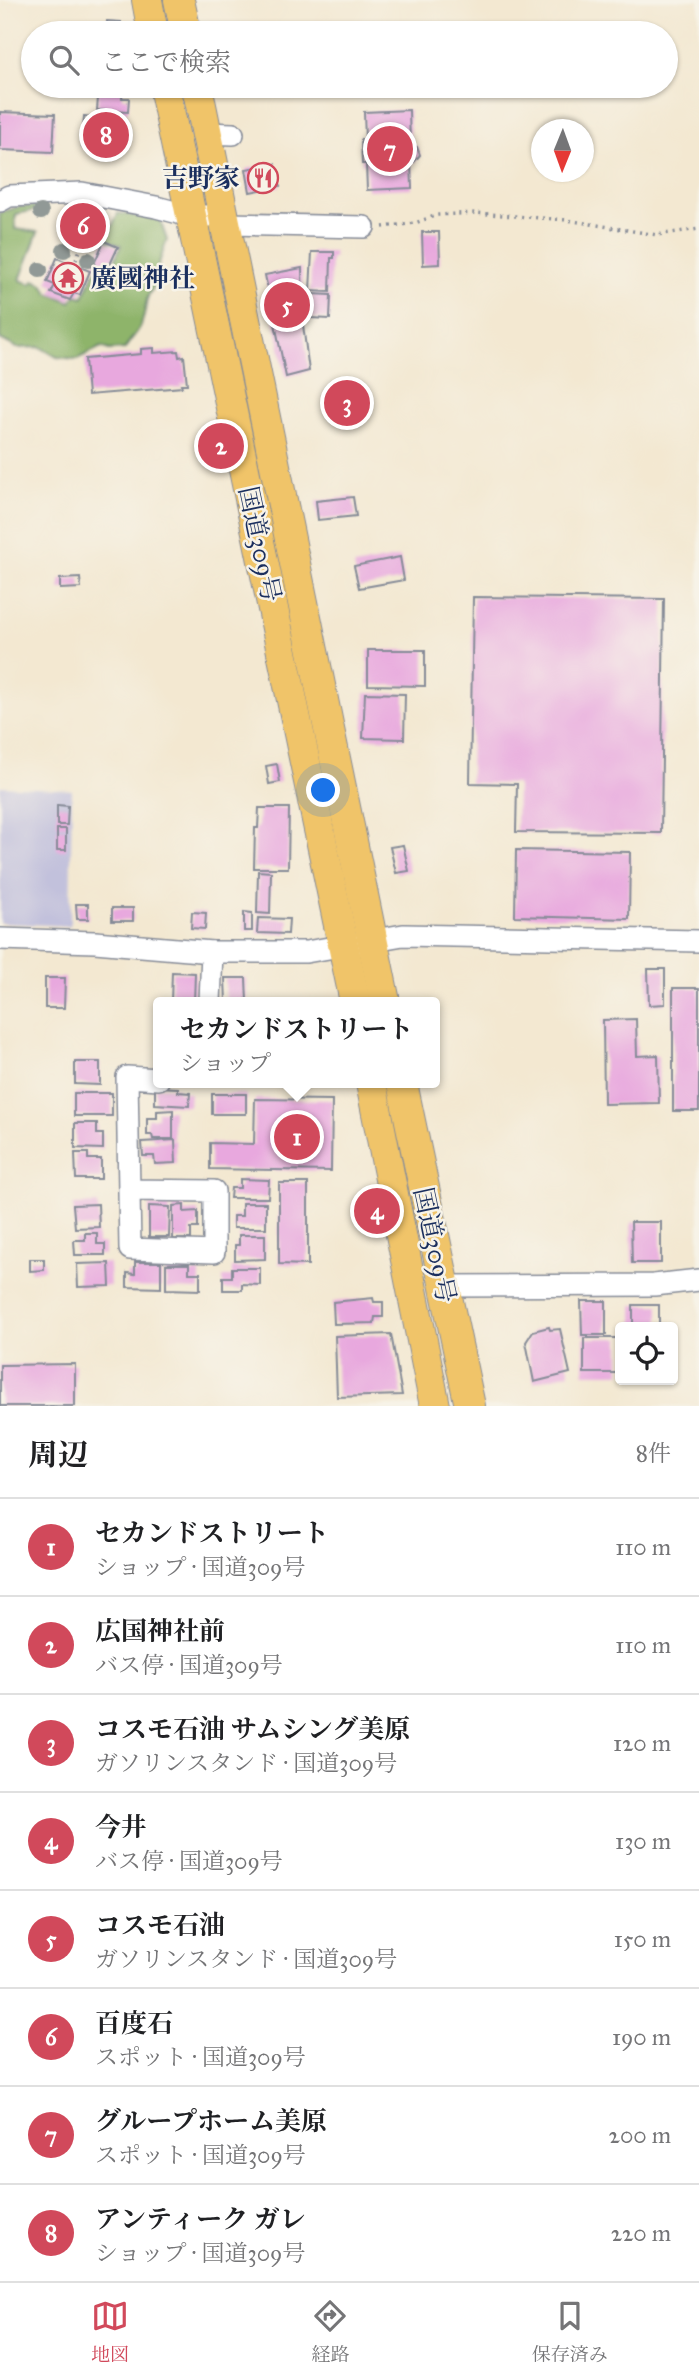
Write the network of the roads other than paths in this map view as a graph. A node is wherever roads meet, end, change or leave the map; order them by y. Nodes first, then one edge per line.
1 (147, 0) edge
2 (179, 0) edge
3 (151, 21) edge
4 (183, 21) edge
5 (166, 98) edge
6 (203, 98) edge
7 (0, 201) edge
8 (191, 216) junction
9 (242, 219) junction
10 (364, 227) road end
11 (0, 939) edge
12 (699, 941) edge
13 (358, 942) junction
14 (212, 952) junction
15 (210, 997) edge
16 (355, 997) edge
17 (383, 997) edge
18 (153, 1079) edge
19 (372, 1088) edge
20 (403, 1088) edge
21 (129, 1190) junction
22 (699, 1280) edge
23 (443, 1286) junction
24 (435, 1406) edge
25 (470, 1406) edge

1 - 3 highway
2 - 4 highway
5 - 8 highway, 国道309号
6 - 9 highway, 国道309号
7 - 8 street
8 - 9 street
8 - 13 highway, 国道309号
9 - 10 street
9 - 13 highway, 国道309号
11 - 14 street
12 - 13 street
13 - 14 street
13 - 16 highway, 国道309号
13 - 17 highway, 国道309号
14 - 15 street
18 - 21 street
19 - 24 highway, 国道309号
20 - 23 highway, 国道309号
21 - 21 street
22 - 23 street
23 - 25 highway, 国道309号

